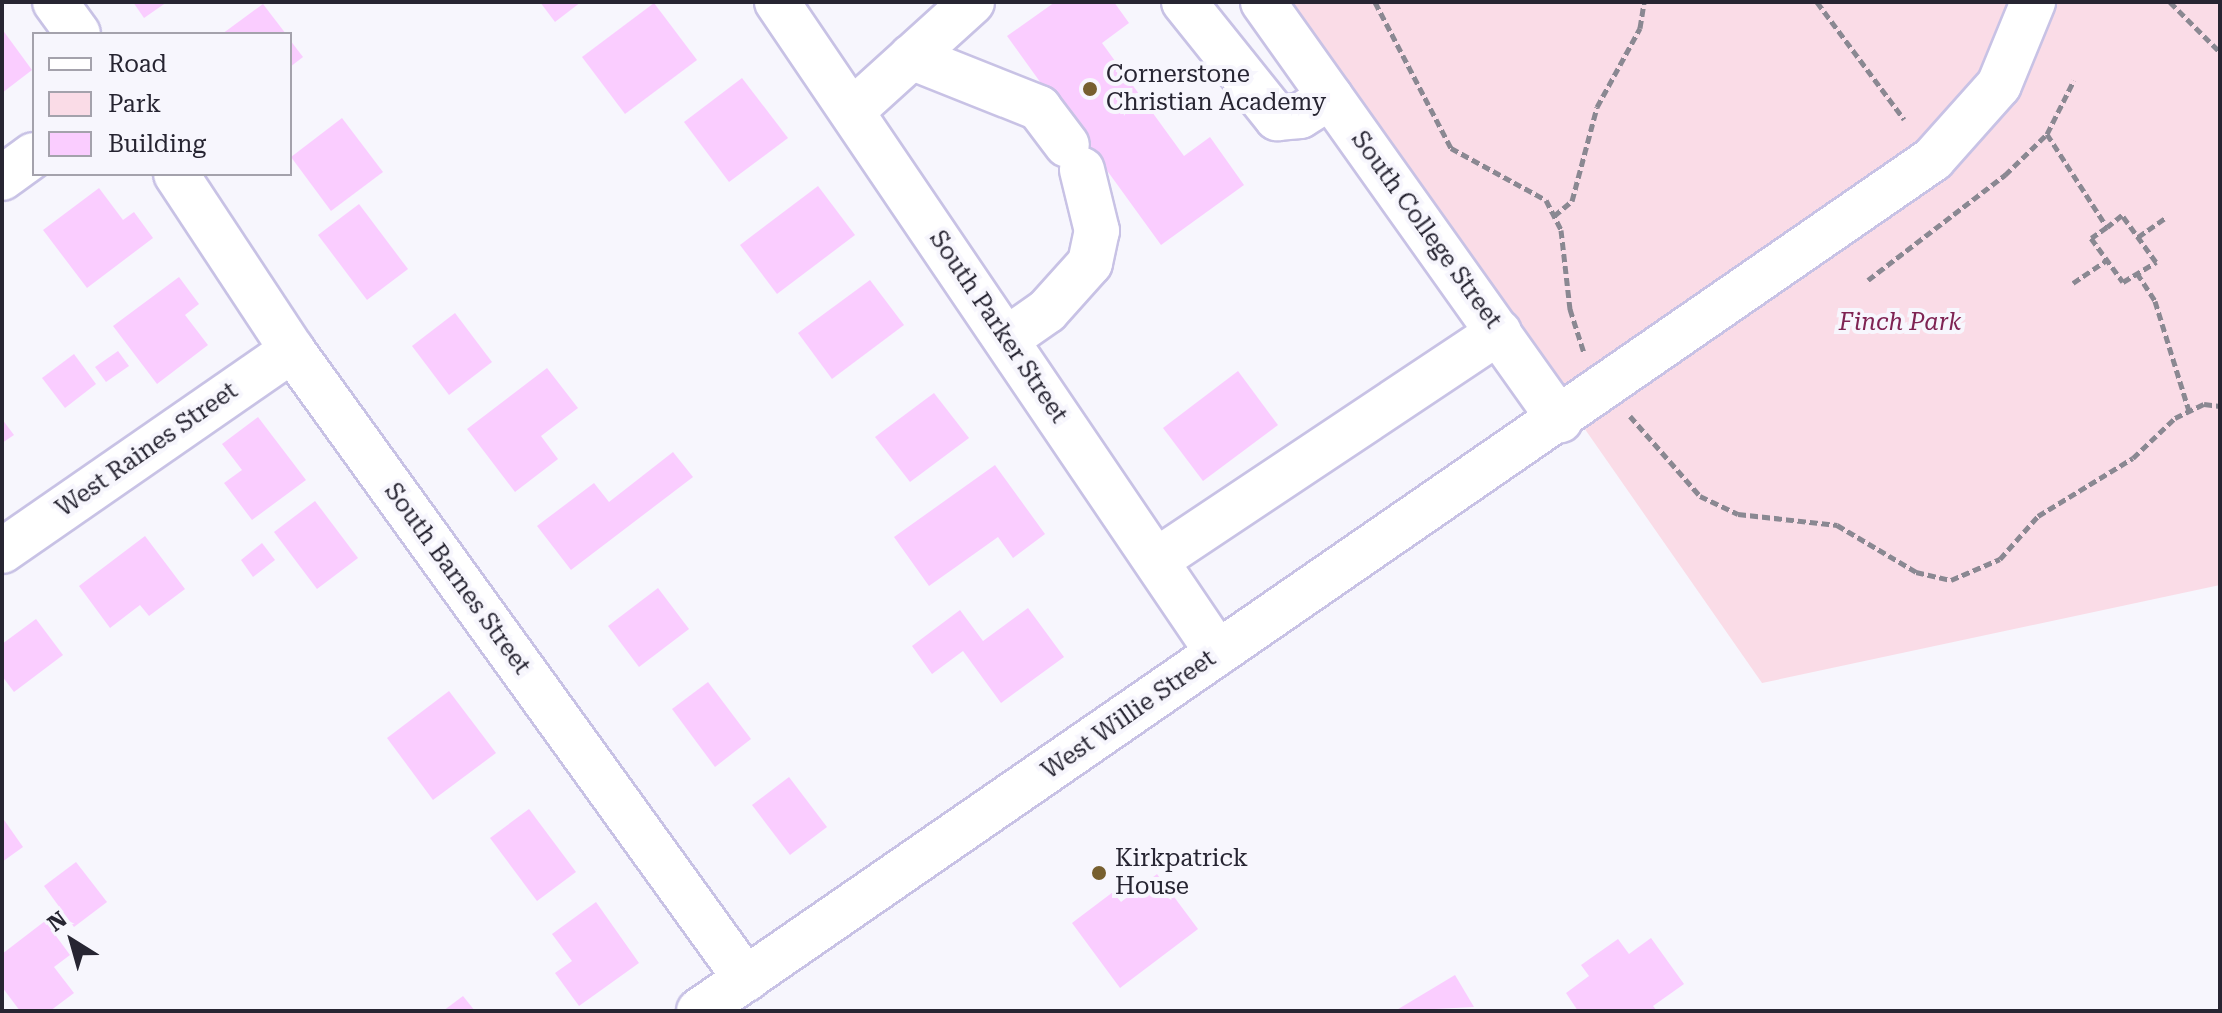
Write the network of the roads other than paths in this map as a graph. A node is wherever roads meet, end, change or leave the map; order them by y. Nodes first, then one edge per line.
1 (55, 2) edge
2 (777, 2) edge
3 (972, 2) edge
4 (1184, 2) edge
5 (1263, 2) edge
6 (2033, 2) edge
7 (77, 32) edge
8 (911, 57) junction
9 (1331, 97) junction
10 (852, 111) junction
11 (32, 156) edge
12 (177, 176) edge
13 (2, 178) edge
14 (1499, 332) junction
15 (1007, 339) junction
16 (292, 350) junction
17 (1560, 420) junction
18 (2, 551) edge
19 (1157, 560) junction
20 (1218, 653) junction
21 (746, 979) junction
22 (699, 1011) edge

1 - 7 street
2 - 10 street, South Parker Street
3 - 8 street
4 - 9 street
5 - 9 street, South College Street
6 - 17 street, West Willie Street
8 - 10 street
8 - 15 street
9 - 14 street, South College Street
10 - 15 street, South Parker Street
11 - 13 street
12 - 16 street, South Barnes Street
14 - 17 street, South College Street
14 - 19 street
15 - 19 street, South Parker Street
16 - 18 street, West Raines Street
16 - 21 street, South Barnes Street
17 - 20 street, West Willie Street
19 - 20 street, South Parker Street
20 - 21 street, West Willie Street
21 - 22 street, West Willie Street

